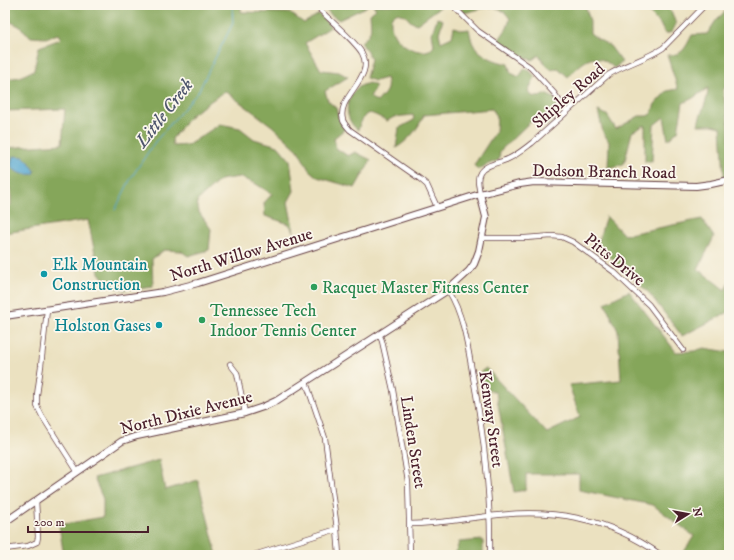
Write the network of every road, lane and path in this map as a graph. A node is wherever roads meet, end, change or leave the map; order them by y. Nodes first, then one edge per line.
1 (319, 5) edge
2 (705, 5) edge
3 (456, 9) dead end
4 (567, 112) junction
5 (729, 180) edge
6 (480, 194) junction
7 (437, 208) junction
8 (483, 238) junction
9 (448, 290) junction
10 (47, 310) junction
11 (5, 316) edge
12 (379, 334) junction
13 (683, 350) dead end
14 (230, 364) dead end
15 (306, 382) junction
16 (245, 413) junction
17 (77, 471) junction
18 (36, 500) junction
19 (490, 516) junction
20 (5, 522) edge
21 (410, 524) junction
22 (337, 529) junction
23 (5, 549) edge
24 (254, 555) edge
25 (339, 555) edge
26 (410, 555) edge
27 (490, 555) edge
28 (661, 555) edge

1 - 7 street
2 - 4 street, Shipley Road
3 - 4 street
4 - 6 street, Shipley Road
5 - 6 main road, Dodson Branch Road
6 - 7 main road, North Willow Avenue
6 - 8 main road, North Dixie Avenue
7 - 10 main road, North Willow Avenue
8 - 9 main road, North Dixie Avenue
8 - 13 street, Pitts Drive
9 - 12 main road, North Dixie Avenue
9 - 19 street, Kenway Street
10 - 11 main road, North Willow Avenue
10 - 17 street
12 - 15 main road, North Dixie Avenue
12 - 21 street, Linden Street
14 - 16 street
15 - 16 main road, North Dixie Avenue
15 - 22 street
16 - 17 main road, North Dixie Avenue
17 - 18 main road, North Dixie Avenue
18 - 20 main road, North Dixie Avenue
18 - 23 street
19 - 21 street
19 - 27 street, Kenway Street
19 - 28 street
21 - 26 street, Linden Street
22 - 24 street
22 - 25 street

